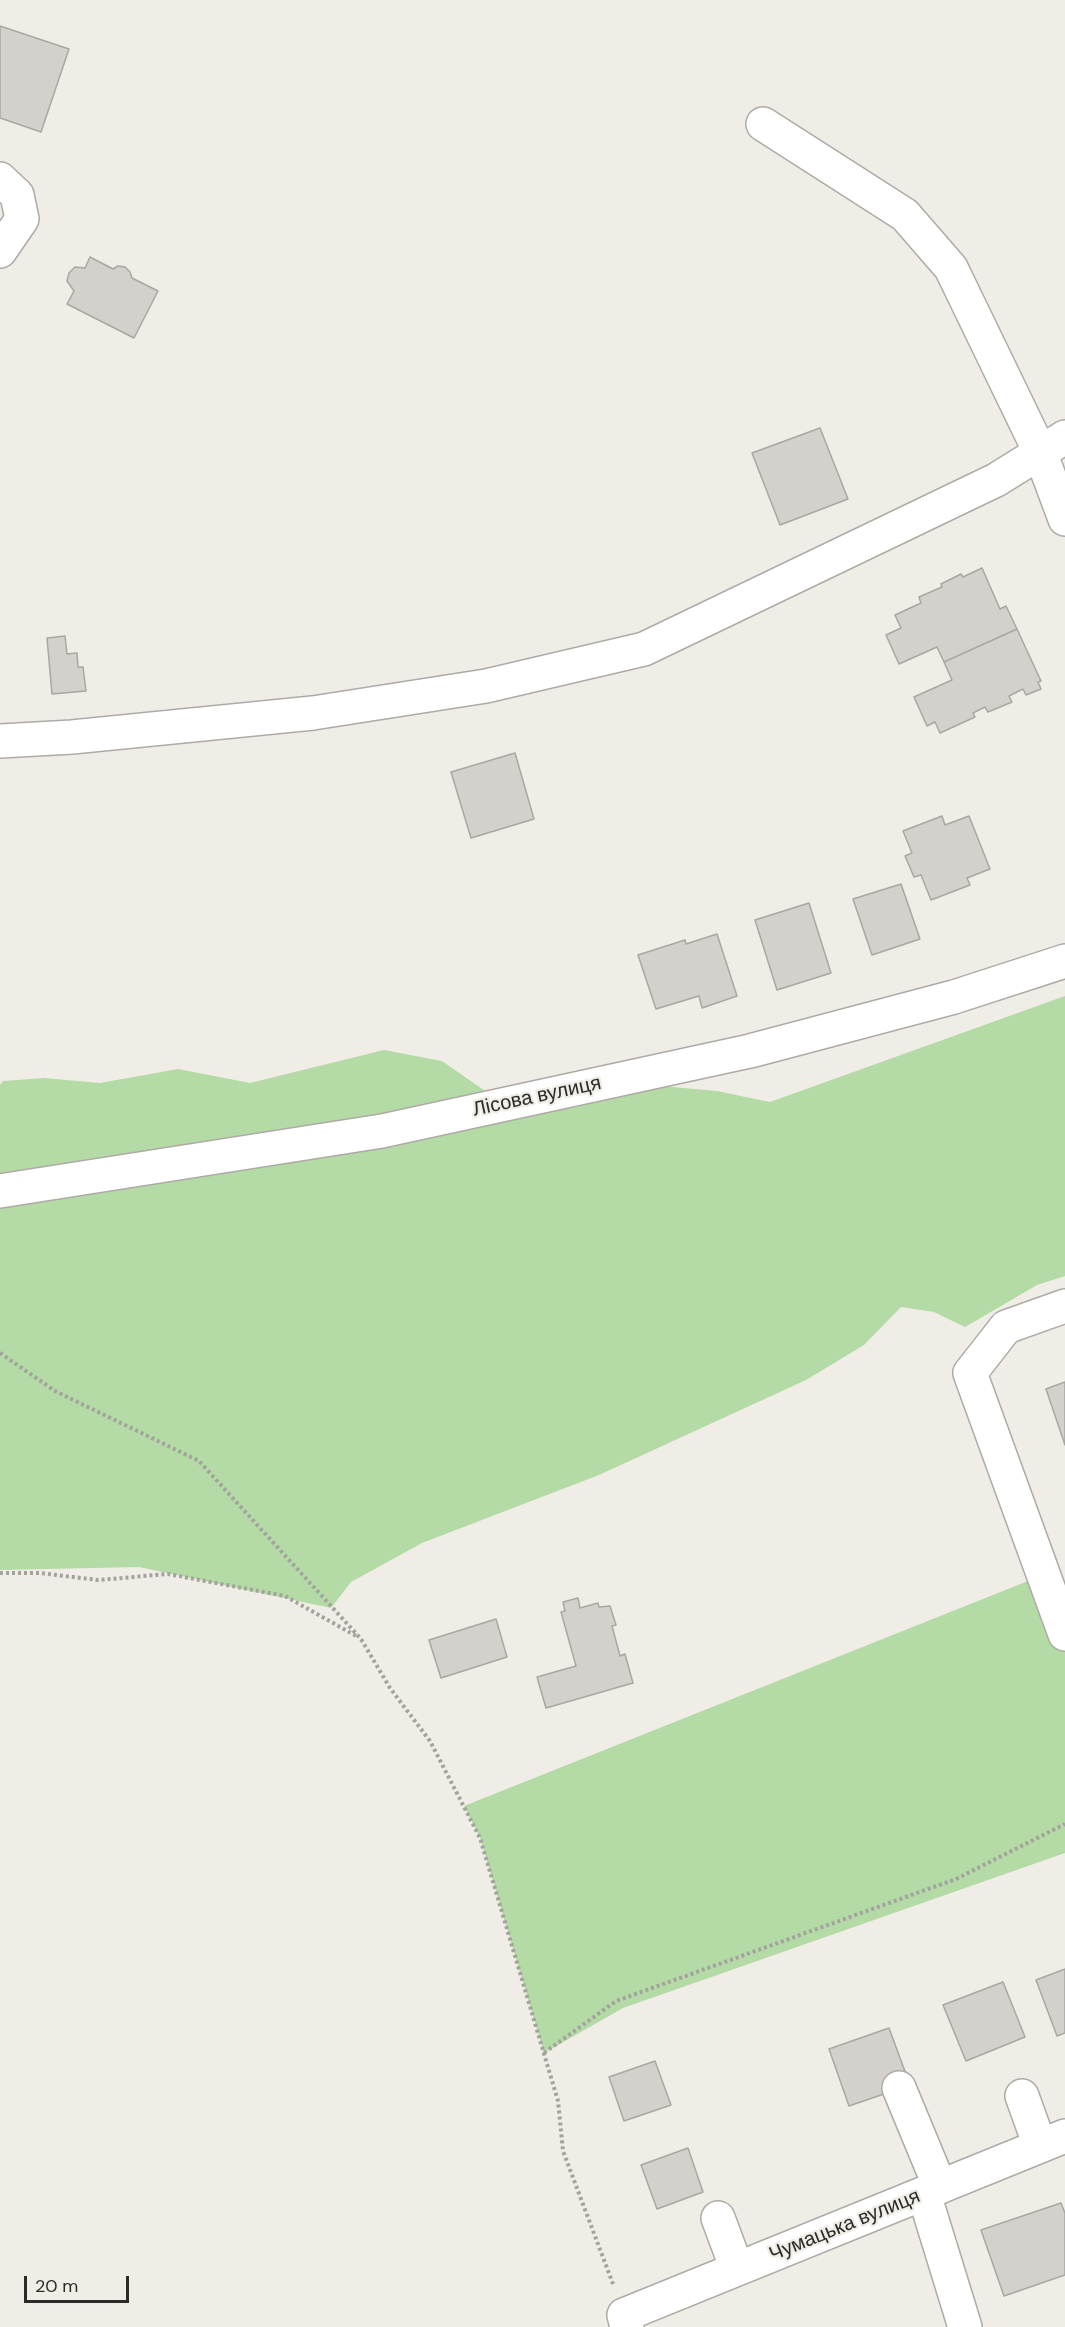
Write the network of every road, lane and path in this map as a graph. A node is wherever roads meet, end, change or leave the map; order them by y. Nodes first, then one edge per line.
1 (763, 124) dead end
2 (0, 179) edge
3 (0, 251) edge
4 (1052, 445) edge
5 (1065, 519) edge
6 (0, 741) edge
7 (1065, 961) edge
8 (0, 1191) edge
9 (1065, 1306) edge
10 (0, 1353) edge
11 (0, 1573) edge
12 (1065, 1634) edge
13 (361, 1639) junction
14 (1065, 1824) edge
15 (544, 2053) junction
16 (899, 2088) dead end
17 (1022, 2096) dead end
18 (1052, 2141) edge
19 (932, 2190) junction
20 (718, 2218) dead end
21 (737, 2269) junction
22 (626, 2321) edge
23 (965, 2327) edge

1 - 4 street
2 - 3 street
4 - 5 street
4 - 6 street
7 - 8 street, Лісова вулиця
9 - 12 street
10 - 13 path
11 - 13 path
13 - 15 path
14 - 15 path
15 - 22 path
16 - 19 street
17 - 18 street
18 - 19 street, Чумацька вулиця
19 - 21 street, Чумацька вулиця
19 - 23 street
20 - 21 street
21 - 22 street, Чумацька вулиця

